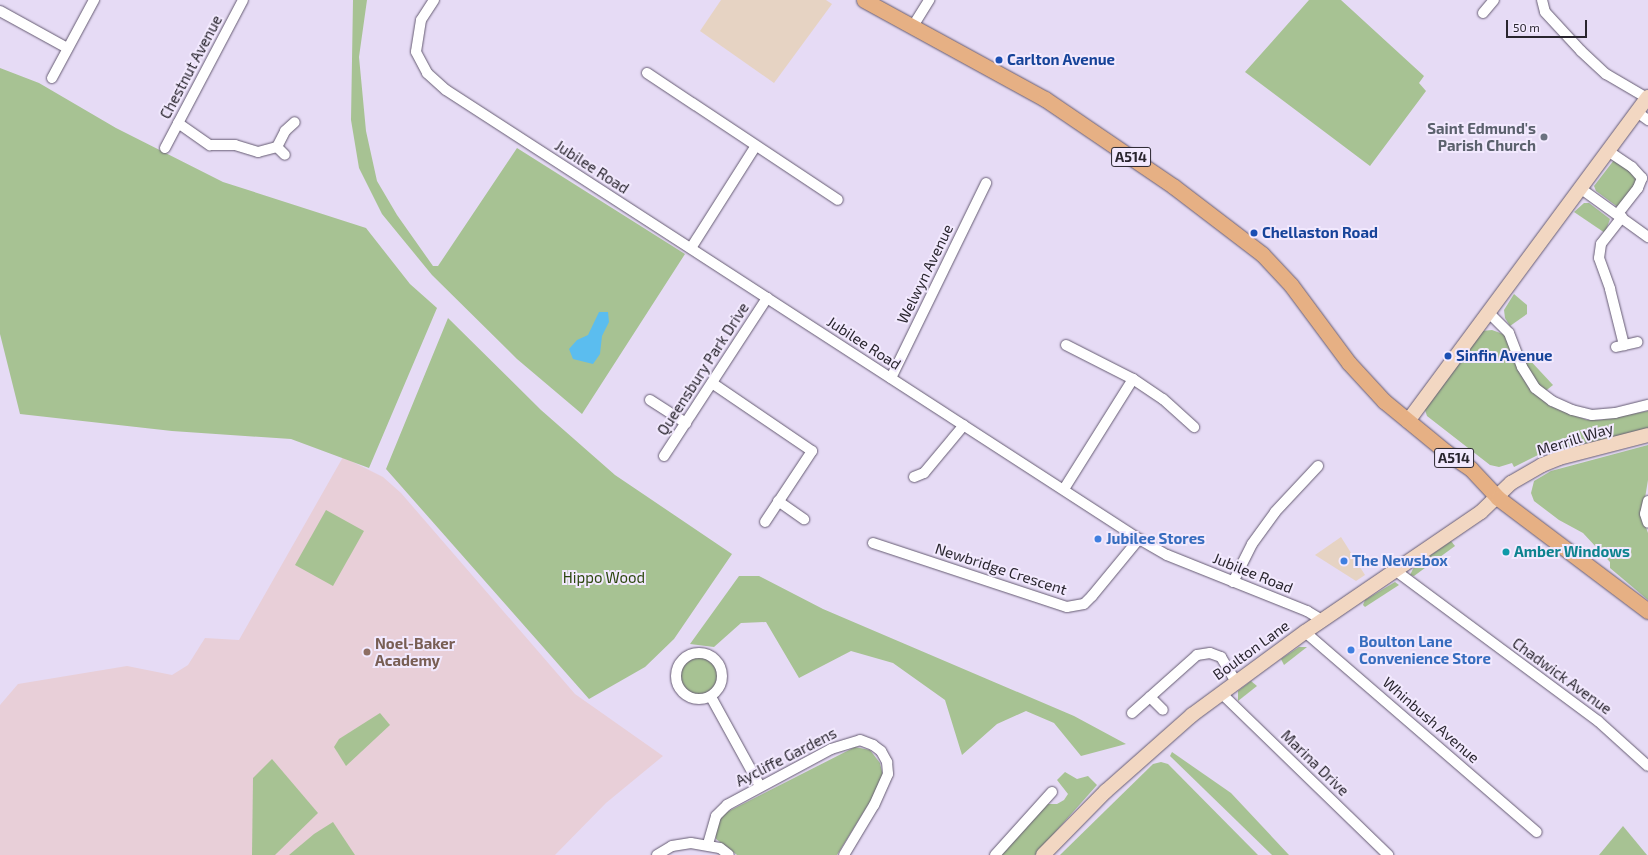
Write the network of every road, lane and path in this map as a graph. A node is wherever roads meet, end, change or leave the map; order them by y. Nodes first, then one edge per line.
1 (94, 0) edge
2 (243, 0) edge
3 (434, 0) edge
4 (864, 0) edge
5 (929, 0) edge
6 (1494, 0) edge
7 (1542, 0) edge
8 (0, 11) edge
9 (1483, 13) dead end
10 (913, 26) junction
11 (67, 48) junction
12 (647, 73) dead end
13 (52, 78) dead end
14 (1648, 98) edge
15 (1642, 116) edge
16 (296, 122) dead end
17 (178, 123) junction
18 (277, 147) junction
19 (755, 147) junction
20 (165, 148) dead end
21 (1608, 150) junction
22 (285, 155) dead end
23 (986, 183) dead end
24 (1580, 188) junction
25 (838, 200) dead end
26 (1620, 216) junction
27 (1648, 237) edge
28 (691, 248) junction
29 (767, 298) junction
30 (1489, 313) junction
31 (1637, 342) dead end
32 (1066, 345) dead end
33 (891, 378) junction
34 (1133, 379) junction
35 (712, 384) junction
36 (650, 400) dead end
37 (1648, 405) edge
38 (1408, 421) junction
39 (686, 423) junction
40 (964, 425) junction
41 (1194, 427) dead end
42 (1648, 435) edge
43 (664, 456) dead end
44 (1318, 466) dead end
45 (914, 477) dead end
46 (1064, 489) junction
47 (1498, 498) junction
48 (778, 501) junction
49 (1648, 501) edge
50 (804, 519) dead end
51 (765, 522) dead end
52 (1648, 523) edge
53 (1139, 539) junction
54 (873, 543) dead end
55 (1396, 571) junction
56 (1233, 582) junction
57 (1648, 611) edge
58 (1322, 620) junction
59 (1305, 632) junction
60 (1236, 682) junction
61 (1221, 693) junction
62 (711, 697) junction
63 (1150, 697) junction
64 (1163, 710) dead end
65 (1132, 713) dead end
66 (1648, 766) edge
67 (760, 786) junction
68 (1052, 792) dead end
69 (1536, 832) dead end
70 (708, 844) junction
71 (657, 855) edge
72 (729, 855) edge
73 (844, 855) edge
74 (995, 855) edge
75 (1043, 855) edge
76 (1388, 855) edge

1 - 11 street
2 - 17 street, Chestnut Avenue
3 - 28 street, Jubilee Road
4 - 10 main road, A514
5 - 10 street
6 - 9 street
7 - 14 street
8 - 11 street
10 - 38 main road, A514
11 - 13 street
12 - 19 street
14 - 15 street
15 - 21 street
16 - 18 street
17 - 18 street
17 - 20 street, Chestnut Avenue
18 - 22 street
19 - 25 street
19 - 28 street
21 - 24 street
21 - 26 street
23 - 33 street, Welwyn Avenue
24 - 26 street
24 - 30 street
26 - 27 street
26 - 31 street
28 - 29 street, Jubilee Road
29 - 33 street, Jubilee Road
29 - 35 street, Queensbury Park Drive
30 - 37 street
30 - 38 street
32 - 34 street
33 - 40 street, Jubilee Road
34 - 41 street
34 - 46 street
35 - 39 street, Queensbury Park Drive
35 - 48 street
36 - 39 street
38 - 47 main road, A514
39 - 43 street, Queensbury Park Drive
40 - 45 street
40 - 46 street, Jubilee Road
42 - 47 street, Merrill Way
44 - 56 street
46 - 53 street, Jubilee Road
47 - 55 street, Boulton Lane
47 - 57 main road, A514
48 - 50 street
48 - 51 street
49 - 52 street
53 - 54 street, Newbridge Crescent
53 - 56 street, Jubilee Road
55 - 58 street, Boulton Lane
55 - 66 street, Chadwick Avenue
56 - 58 street, Jubilee Road
58 - 59 street, Boulton Lane
59 - 60 street, Boulton Lane
59 - 69 street, Whinbush Avenue
60 - 61 street, Boulton Lane
60 - 63 street
61 - 75 street, Boulton Lane
61 - 76 street, Marina Drive
62 - 62 street
62 - 67 street
63 - 64 street
63 - 65 street
67 - 70 street, Aycliffe Gardens
67 - 73 street, Aycliffe Gardens
68 - 74 street
70 - 71 street
70 - 72 street

